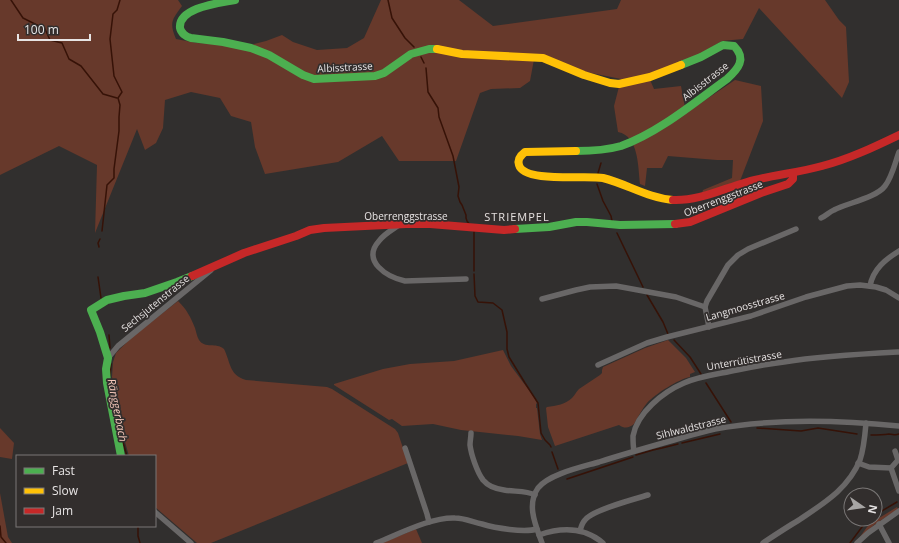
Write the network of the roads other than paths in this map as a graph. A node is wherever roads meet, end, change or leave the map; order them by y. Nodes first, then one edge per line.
1 (235, 0) edge
2 (899, 135) edge
3 (899, 152) edge
4 (793, 173) junction
5 (821, 218) dead end
6 (400, 225) junction
7 (796, 229) dead end
8 (899, 251) edge
9 (216, 266) junction
10 (466, 279) dead end
11 (870, 286) junction
12 (899, 298) edge
13 (542, 299) dead end
14 (705, 307) junction
15 (709, 327) junction
16 (899, 352) edge
17 (108, 358) junction
18 (598, 365) dead end
19 (866, 423) junction
20 (899, 426) edge
21 (471, 433) dead end
22 (405, 448) dead end
23 (895, 450) dead end
24 (634, 451) junction
25 (120, 455) edge
26 (858, 463) junction
27 (890, 468) junction
28 (899, 491) edge
29 (534, 495) junction
30 (648, 495) dead end
31 (899, 511) edge
32 (156, 513) edge
33 (883, 521) edge
34 (428, 522) junction
35 (875, 527) edge
36 (881, 527) edge
37 (580, 531) junction
38 (538, 532) junction
39 (191, 543) edge
40 (376, 543) edge
41 (542, 543) edge
42 (603, 543) edge
43 (763, 543) edge
44 (857, 543) edge
45 (889, 543) edge

1 - 4 main road, Albisstrasse
2 - 4 main road, Albisstrasse
3 - 5 street
4 - 6 main road, Oberrenggstrasse
6 - 9 main road, Oberrenggstrasse
6 - 10 street
7 - 14 street
8 - 11 street
9 - 17 street, Sechsjutenstrasse
9 - 17 main road, Oberrenggstrasse
11 - 12 street, Langmoosstrasse
11 - 15 street, Langmoosstrasse
13 - 14 street
14 - 15 street
15 - 18 street, Langmoosstrasse
16 - 24 street, Unterrütistrasse
17 - 25 main road
19 - 20 street, Sihlwaldstrasse
19 - 24 street, Sihlwaldstrasse
19 - 26 street
21 - 29 street
22 - 34 street
23 - 27 street
24 - 29 street, Sihlwaldstrasse
26 - 27 street
26 - 43 street
27 - 28 street
29 - 38 street
30 - 37 street
31 - 33 street
32 - 39 street
34 - 38 street
34 - 40 street
35 - 44 street
36 - 45 street
37 - 38 street
37 - 42 street
38 - 41 street

